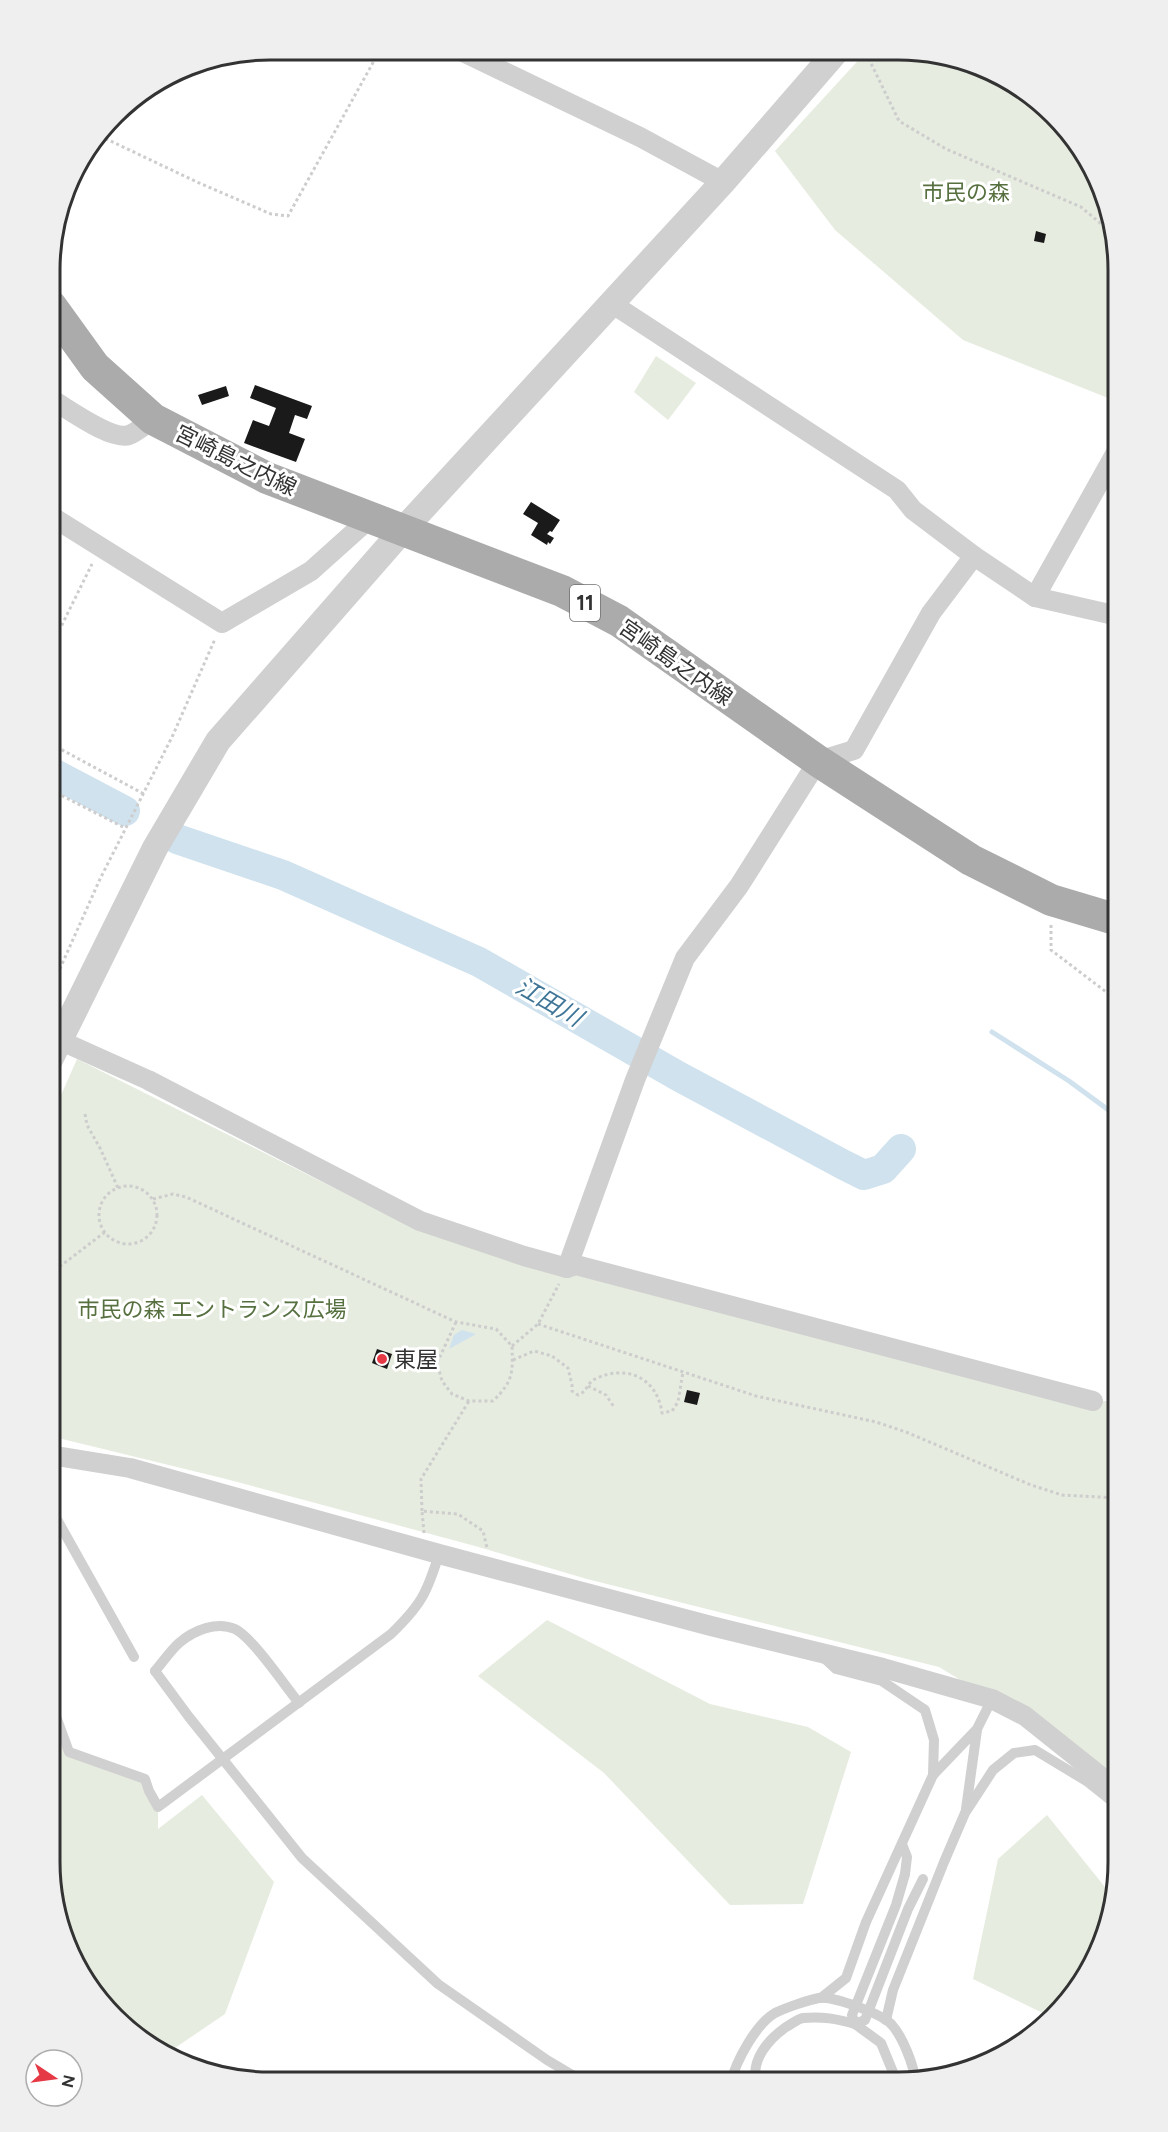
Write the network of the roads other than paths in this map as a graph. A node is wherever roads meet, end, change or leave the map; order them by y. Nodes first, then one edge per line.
1 (480, 60) edge
2 (828, 60) edge
3 (723, 182) junction
4 (611, 303) junction
5 (60, 318) edge
6 (60, 404) edge
7 (153, 419) junction
8 (1108, 467) edge
9 (369, 519) junction
10 (60, 522) edge
11 (402, 531) junction
12 (974, 556) junction
13 (1035, 597) junction
14 (1108, 614) edge
15 (818, 762) junction
16 (1108, 917) edge
17 (60, 1031) edge
18 (60, 1048) edge
19 (567, 1268) junction
20 (1093, 1401) dead end
21 (60, 1457) edge
22 (60, 1525) edge
23 (439, 1554) junction
24 (819, 1652) junction
25 (134, 1656) dead end
26 (992, 1699) junction
27 (299, 1703) junction
28 (60, 1727) edge
29 (977, 1730) junction
30 (933, 1775) junction
31 (1108, 1783) edge
32 (1108, 1798) edge
33 (965, 1813) junction
34 (902, 1844) junction
35 (944, 1862) junction
36 (821, 1998) junction
37 (886, 2020) junction
38 (855, 2024) junction
39 (915, 2071) edge
40 (567, 2072) edge
41 (734, 2072) edge
42 (756, 2072) edge
43 (893, 2072) edge

1 - 3 street
2 - 3 street
3 - 4 street
4 - 11 street
4 - 12 street
5 - 7 main road, 宮崎島之内線 / 11
6 - 7 street
7 - 9 main road, 宮崎島之内線 / 11
8 - 13 street
9 - 10 street
9 - 11 main road, 宮崎島之内線 / 11
11 - 15 main road, 宮崎島之内線 / 11
11 - 17 street
12 - 13 street
12 - 15 street
13 - 14 street
15 - 16 main road, 宮崎島之内線 / 11
15 - 19 street
18 - 19 street
19 - 20 street
21 - 23 street
22 - 25 lane
23 - 24 street
23 - 27 lane
24 - 26 street
24 - 30 lane
26 - 29 lane
26 - 31 street
27 - 28 lane
27 - 40 lane, bridge
29 - 30 lane
29 - 33 lane
30 - 34 lane
32 - 33 lane
33 - 35 lane
34 - 36 lane
34 - 38 lane, bridge
35 - 37 lane
35 - 38 lane, bridge
36 - 37 lane
36 - 41 lane
37 - 39 lane
38 - 42 lane, bridge
38 - 43 lane

